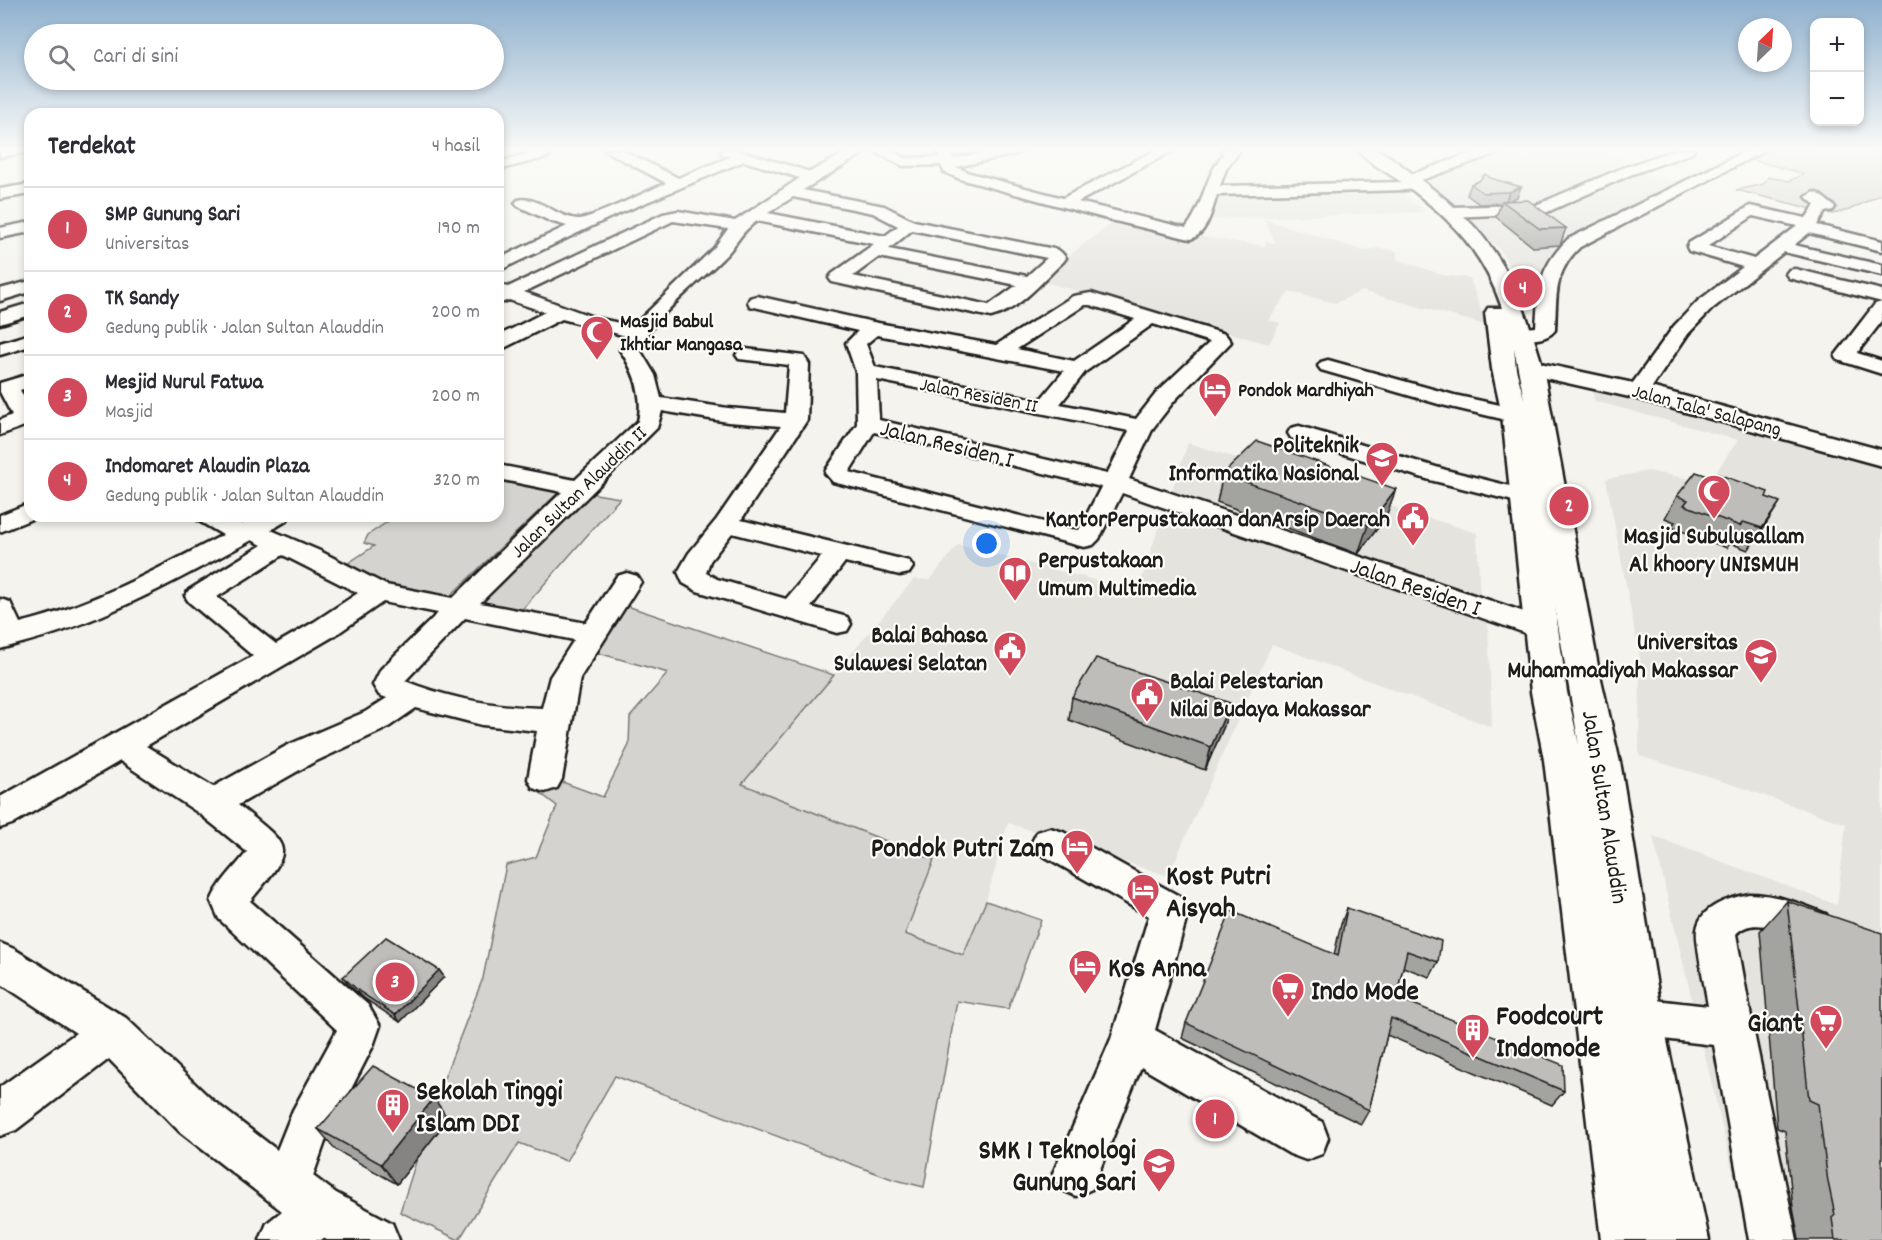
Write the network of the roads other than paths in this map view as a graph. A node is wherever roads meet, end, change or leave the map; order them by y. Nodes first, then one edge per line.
1 (534, 208) edge
2 (622, 208) edge
3 (767, 208) edge
4 (872, 208) edge
5 (1083, 208) edge
6 (1204, 208) edge
7 (1433, 208) edge
8 (1456, 208) edge
9 (1544, 208) edge
10 (1644, 208) edge
11 (1824, 208) edge
12 (1464, 212) junction
13 (746, 221) junction
14 (581, 225) junction
15 (909, 225) junction
16 (1808, 226) junction
17 (24, 228) edge
18 (0, 233) edge
19 (504, 246) edge
20 (1882, 246) edge
21 (883, 247) junction
22 (1782, 247) junction
23 (526, 252) junction
24 (504, 263) edge
25 (1756, 266) junction
26 (1882, 270) edge
27 (1795, 274) dead end
28 (1029, 282) junction
29 (24, 288) edge
30 (504, 292) edge
31 (1500, 293) junction
32 (504, 294) edge
33 (0, 295) edge
34 (758, 302) dead end
35 (1881, 308) edge
36 (24, 311) edge
37 (561, 312) junction
38 (1150, 317) junction
39 (0, 318) edge
40 (873, 328) junction
41 (638, 333) junction
42 (1521, 333) junction
43 (504, 340) edge
44 (24, 342) edge
45 (0, 349) edge
46 (999, 352) junction
47 (746, 355) dead end
48 (1328, 366) dead end
49 (1078, 368) junction
50 (1531, 368) junction
51 (1882, 368) edge
52 (866, 372) junction
53 (24, 380) edge
54 (3, 382) edge
55 (1638, 391) junction
56 (652, 403) junction
57 (1045, 408) junction
58 (1515, 415) junction
59 (24, 416) edge
60 (24, 418) edge
61 (796, 420) junction
62 (868, 423) junction
63 (1142, 427) junction
64 (0, 428) edge
65 (1299, 433) dead end
66 (1882, 458) edge
67 (504, 473) edge
68 (1116, 483) junction
69 (582, 489) junction
70 (1525, 497) junction
71 (24, 514) edge
72 (221, 522) edge
73 (266, 522) edge
74 (0, 524) edge
75 (726, 525) junction
76 (246, 533) junction
77 (282, 544) junction
78 (839, 552) junction
79 (900, 567) dead end
80 (627, 582) dead end
81 (378, 592) junction
82 (0, 608) edge
83 (461, 608) junction
84 (793, 610) junction
85 (1526, 623) junction
86 (837, 624) dead end
87 (593, 634) junction
88 (5, 637) edge
89 (273, 657) junction
90 (412, 696) junction
91 (554, 720) junction
92 (121, 746) junction
93 (1563, 760) junction
94 (1602, 767) junction
95 (545, 779) dead end
96 (212, 804) junction
97 (0, 814) edge
98 (1050, 842) dead end
99 (1844, 938) edge
100 (0, 961) edge
101 (1638, 1017) junction
102 (1732, 1028) junction
103 (111, 1032) junction
104 (1132, 1039) junction
105 (0, 1114) edge
106 (1306, 1138) dead end
107 (1076, 1173) dead end
108 (302, 1198) junction
109 (284, 1240) edge
110 (375, 1240) edge
111 (1629, 1240) edge
112 (1681, 1240) edge
113 (1773, 1240) edge

1 - 14 street
2 - 14 street
3 - 13 street
4 - 15 street
5 - 6 street
7 - 31 main road, Jalan Sultan Alauddin
8 - 12 main road, Jalan Sultan Alauddin
9 - 12 street
10 - 42 street
11 - 16 street
12 - 31 main road, Jalan Sultan Alauddin
13 - 21 street
13 - 30 street
13 - 41 street
14 - 23 street
15 - 21 street
15 - 28 street
16 - 20 street
16 - 22 street
16 - 25 street
17 - 18 street
19 - 23 street
21 - 28 street
21 - 28 street
22 - 25 street
22 - 26 street
23 - 24 street
25 - 55 street
27 - 35 street
29 - 33 street
31 - 42 main road, Jalan Sultan Alauddin
31 - 58 main road, Jalan Sultan Alauddin
32 - 37 street
34 - 40 street
35 - 51 street
36 - 39 street
37 - 41 street
37 - 43 street
38 - 46 street
38 - 49 street
38 - 63 street
40 - 46 street
40 - 52 street
41 - 56 street, Jalan Sultan Alauddin II
42 - 50 main road, Jalan Sultan Alauddin
44 - 45 street
46 - 49 street
47 - 61 street
48 - 58 street
49 - 57 street
50 - 55 main road, Jalan Tala' Salapang
50 - 94 main road, Jalan Sultan Alauddin
52 - 57 street, Jalan Residen II
52 - 62 street
53 - 54 street
54 - 59 street
55 - 66 main road, Jalan Tala' Salapang
56 - 61 street
56 - 69 street, Jalan Sultan Alauddin II
57 - 63 street, Jalan Residen II
58 - 70 main road, Jalan Sultan Alauddin
60 - 64 street
61 - 75 street
62 - 68 street, Jalan Residen I
62 - 68 street, Jalan Residen I
63 - 68 street
65 - 70 street
67 - 69 street
68 - 85 street, Jalan Residen I
69 - 83 street, Jalan Sultan Alauddin II
70 - 85 main road, Jalan Sultan Alauddin
71 - 74 street
72 - 76 street
73 - 76 street
75 - 78 street
75 - 84 street
76 - 77 street
76 - 88 street
77 - 81 street
77 - 89 street
78 - 79 street
78 - 84 street
80 - 87 street
81 - 83 street
81 - 89 street
82 - 88 street
83 - 87 street
83 - 90 street, Jalan Sultan Alauddin II
84 - 86 street
85 - 93 main road, Jalan Sultan Alauddin
87 - 91 street
89 - 92 street
90 - 91 street
90 - 96 street
91 - 95 street
92 - 96 street
92 - 97 street
93 - 94 main road
93 - 111 main road, Jalan Sultan Alauddin
94 - 101 main road, Jalan Sultan Alauddin
96 - 108 street
98 - 104 street
99 - 102 street
100 - 103 street
101 - 102 street
101 - 112 main road, Jalan Sultan Alauddin
102 - 113 street
103 - 105 street
103 - 108 street
104 - 106 street
104 - 107 street
108 - 109 street
108 - 110 street

